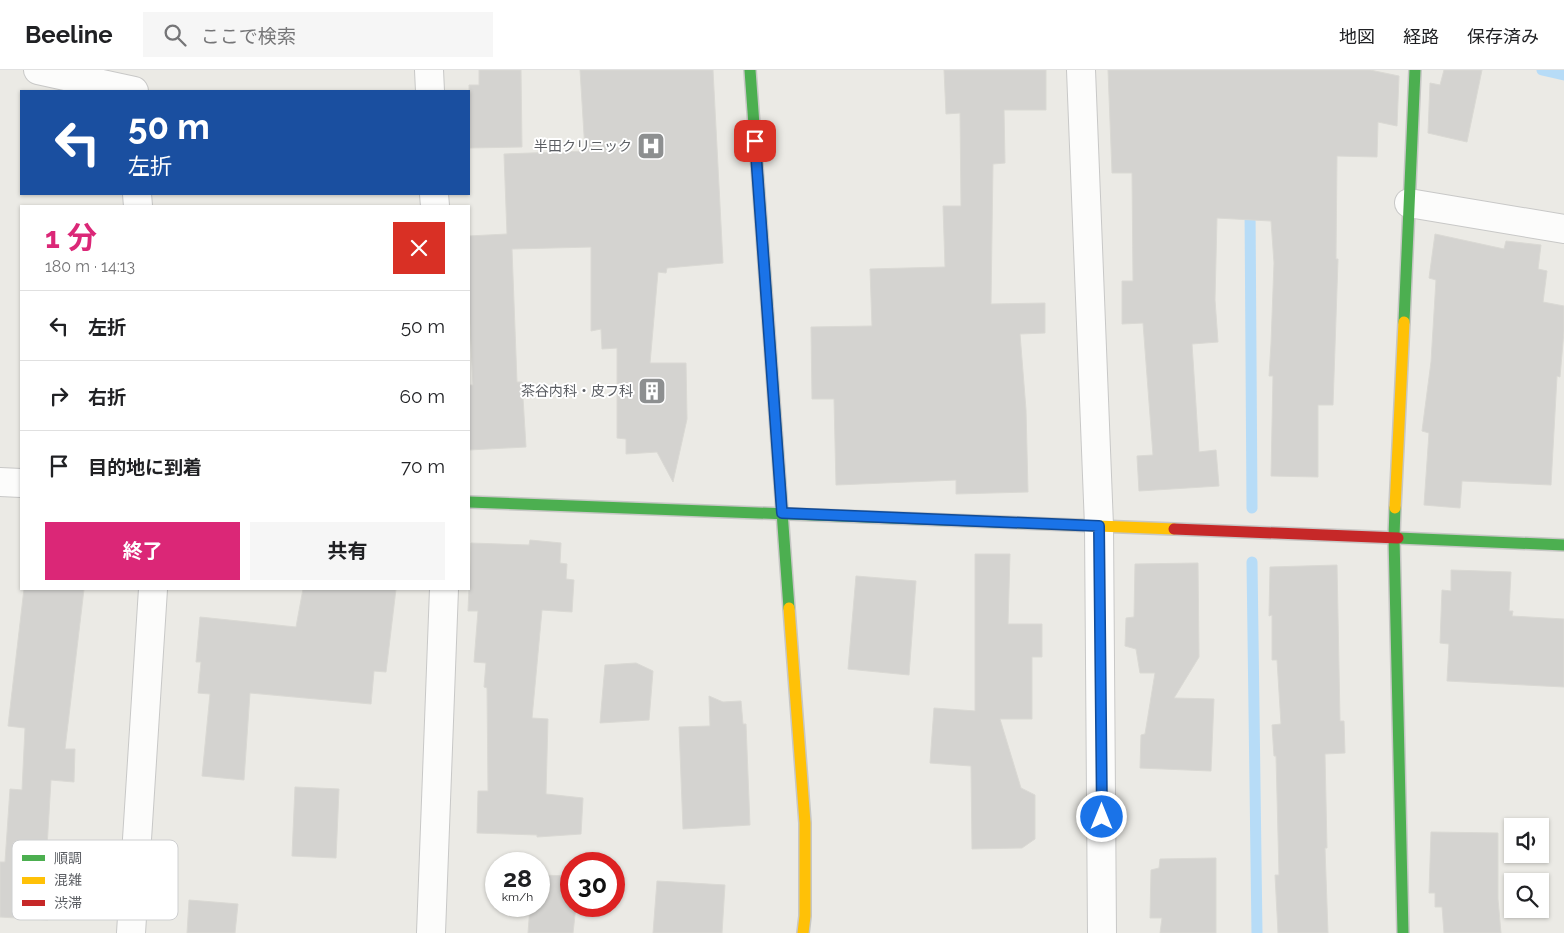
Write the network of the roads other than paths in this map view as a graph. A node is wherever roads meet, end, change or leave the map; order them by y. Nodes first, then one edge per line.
1 (38, 70) edge
2 (429, 70) edge
3 (750, 70) edge
4 (1081, 70) edge
5 (1415, 70) edge
6 (127, 90) edge
7 (430, 90) edge
8 (1409, 203) junction
9 (1564, 229) edge
10 (0, 482) edge
11 (20, 483) edge
12 (470, 502) edge
13 (782, 513) junction
14 (1099, 526) junction
15 (1394, 537) junction
16 (1564, 545) edge
17 (153, 590) edge
18 (444, 590) edge
19 (137, 840) edge
20 (132, 920) edge
21 (131, 933) edge
22 (431, 933) edge
23 (803, 933) edge
24 (1102, 933) edge
25 (1403, 933) edge

1 - 6 street
2 - 7 street
3 - 13 street
4 - 14 street
5 - 8 street
8 - 9 street
8 - 15 street
10 - 11 street
12 - 13 street
13 - 14 street
13 - 23 street
14 - 15 street
14 - 24 street
15 - 16 street
15 - 25 street
17 - 19 street
18 - 22 street
20 - 21 street

